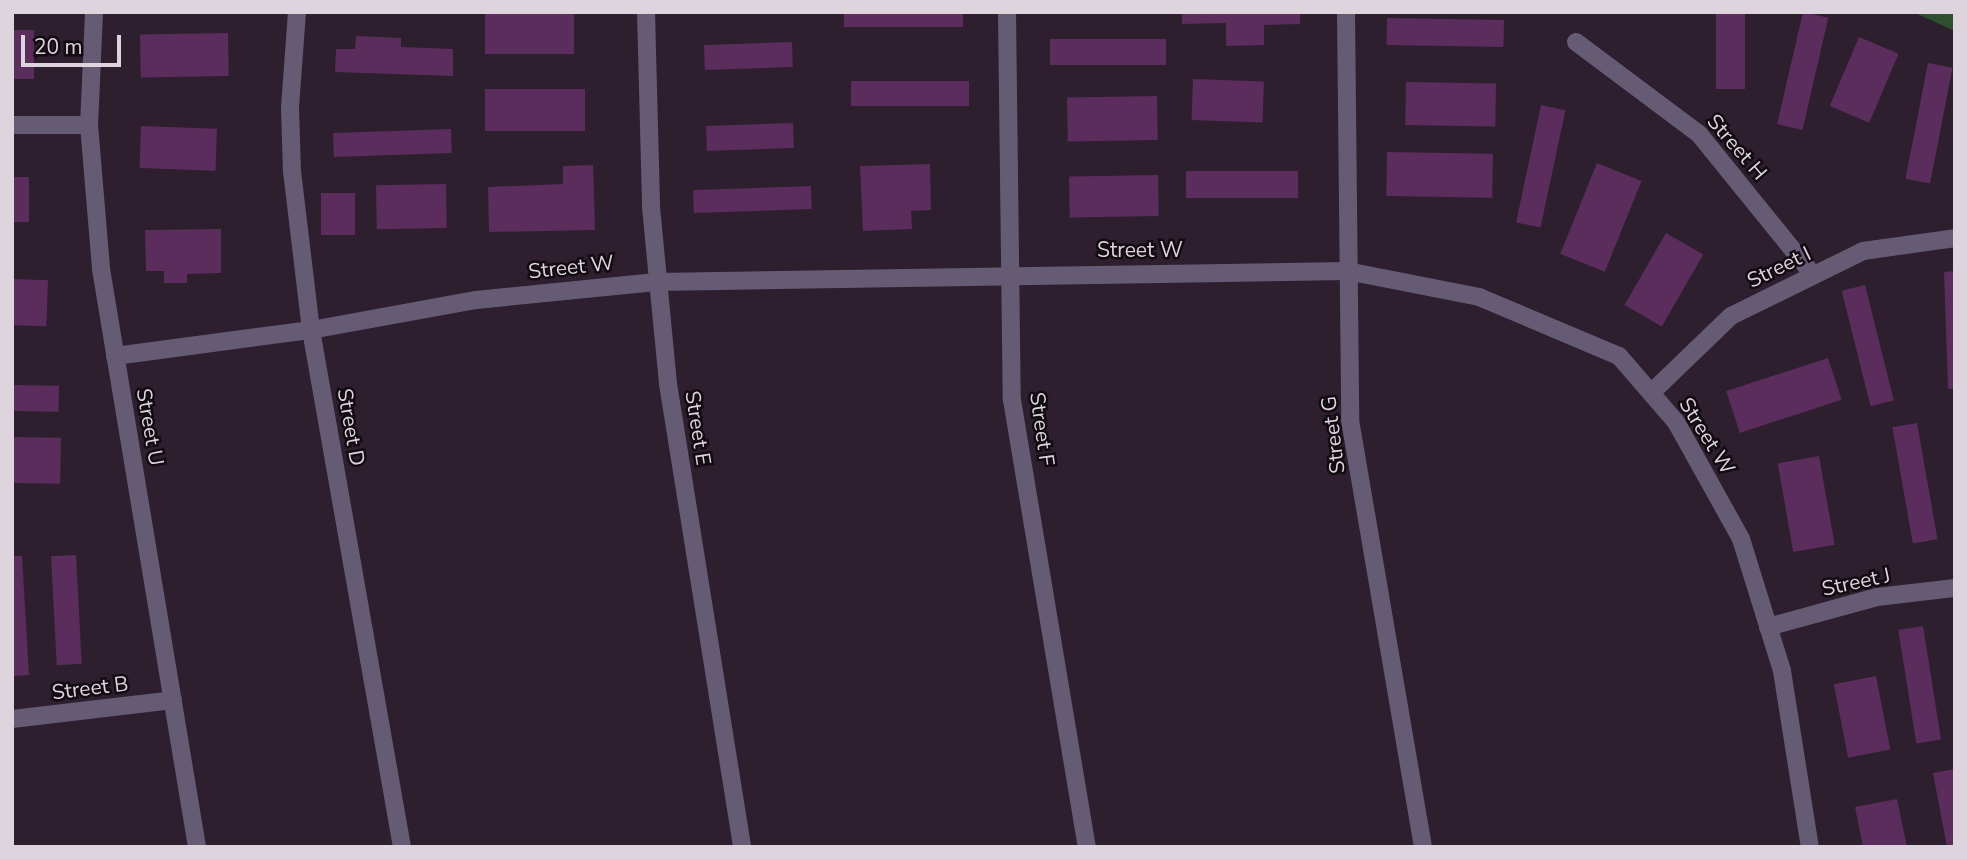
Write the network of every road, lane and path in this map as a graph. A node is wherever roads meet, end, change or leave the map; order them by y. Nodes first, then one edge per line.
1 (94, 12) edge
2 (297, 12) edge
3 (646, 12) edge
4 (1007, 12) edge
5 (1346, 12) edge
6 (1576, 42) dead end
7 (12, 125) edge
8 (89, 125) junction
9 (1955, 238) edge
10 (1347, 271) junction
11 (1014, 273) junction
12 (1814, 275) junction
13 (656, 282) junction
14 (311, 330) junction
15 (115, 356) junction
16 (1651, 393) junction
17 (1955, 588) edge
18 (1768, 627) junction
19 (173, 700) junction
20 (12, 719) edge
21 (197, 847) edge
22 (402, 847) edge
23 (742, 847) edge
24 (1087, 847) edge
25 (1423, 847) edge
26 (1810, 847) edge

1 - 8 street, Street U
2 - 14 street, Street D
3 - 13 street, Street E
4 - 11 street, Street F
5 - 10 street, Street G
6 - 12 street, Street H
7 - 8 street
8 - 15 street, Street U
9 - 12 street, Street I
10 - 11 street, Street W
10 - 16 street, Street W
10 - 25 street, Street G
11 - 13 street, Street W
11 - 24 street, Street F
12 - 16 street, Street I
13 - 14 street, Street W
13 - 23 street, Street E
14 - 15 street, Street W
14 - 22 street, Street D
15 - 19 street, Street U
16 - 18 street, Street W
17 - 18 street, Street J
18 - 26 street, Street W
19 - 20 street, Street B
19 - 21 street, Street U

